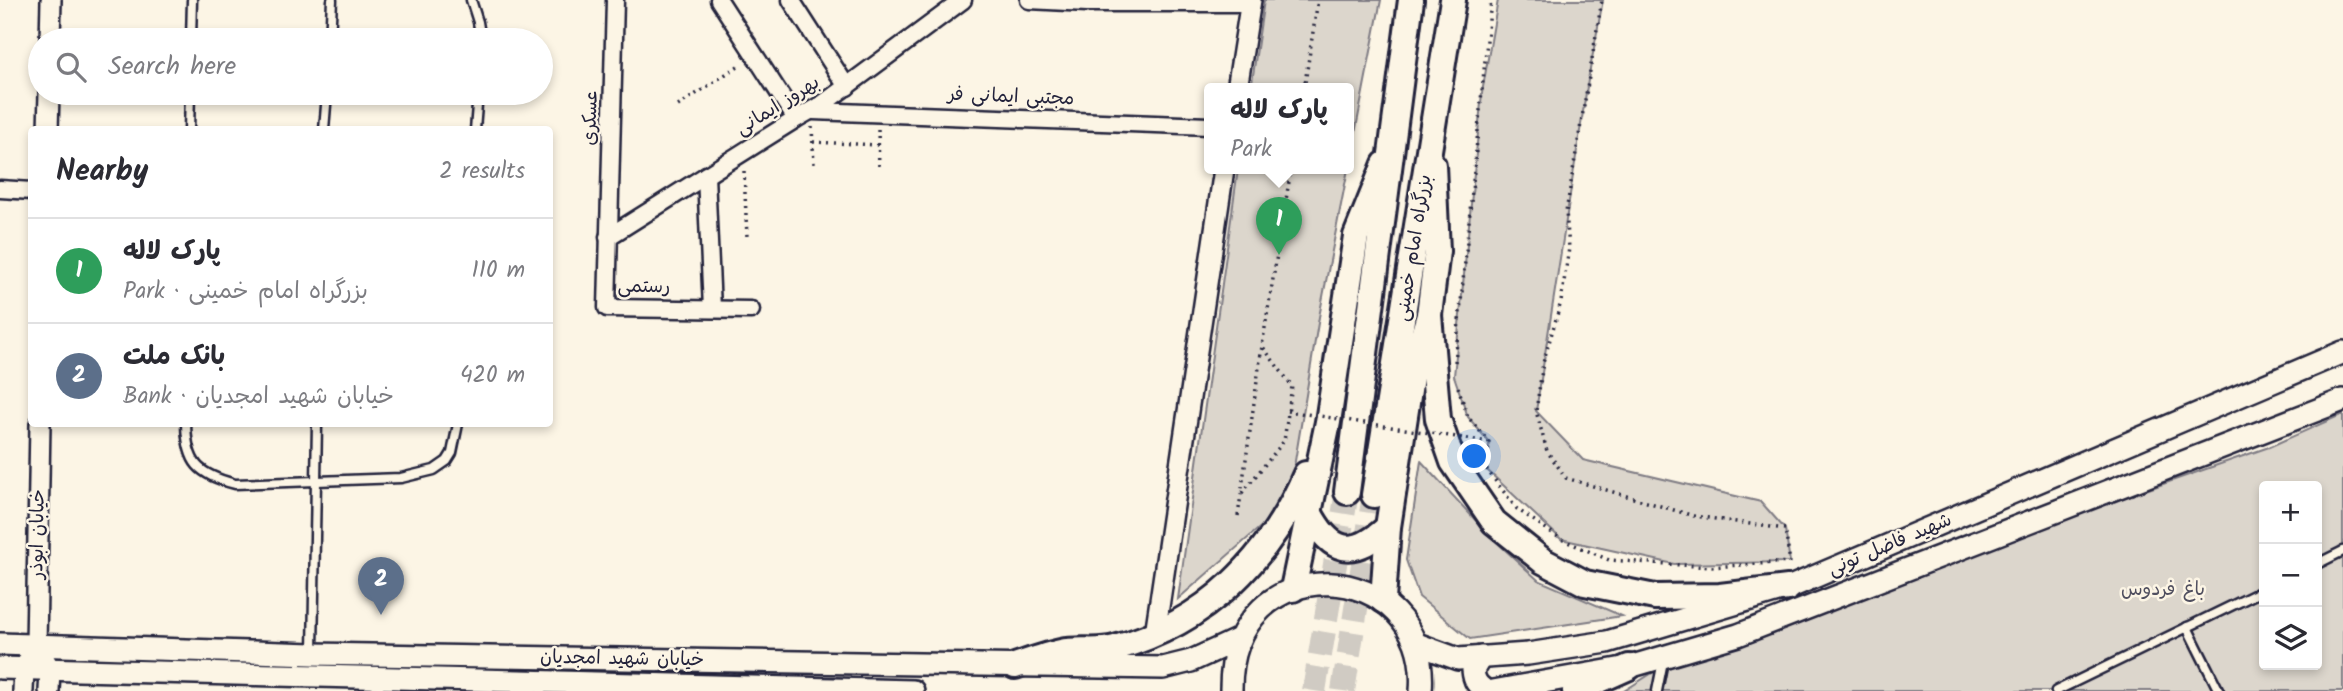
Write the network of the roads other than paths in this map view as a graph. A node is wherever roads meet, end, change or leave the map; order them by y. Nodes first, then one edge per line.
1 (51, 0) edge
2 (192, 0) edge
3 (332, 0) edge
4 (471, 0) edge
5 (615, 0) edge
6 (719, 0) edge
7 (791, 0) edge
8 (962, 0) edge
9 (1029, 0) edge
10 (1411, 0) edge
11 (1453, 0) edge
12 (1251, 1) edge
13 (50, 28) edge
14 (191, 28) edge
15 (331, 28) edge
16 (479, 28) edge
17 (1238, 83) edge
18 (847, 87) junction
19 (49, 105) edge
20 (190, 105) edge
21 (326, 105) edge
22 (477, 105) edge
23 (811, 110) junction
24 (796, 119) junction
25 (48, 126) edge
26 (189, 126) edge
27 (324, 126) edge
28 (475, 126) edge
29 (1204, 126) edge
30 (1431, 137) junction
31 (1390, 153) junction
32 (1223, 174) edge
33 (706, 175) junction
34 (0, 189) edge
35 (28, 191) edge
36 (608, 237) junction
37 (712, 309) junction
38 (751, 310) dead end
39 (1429, 316) junction
40 (2343, 352) edge
41 (2343, 400) edge
42 (1328, 422) junction
43 (40, 427) edge
44 (186, 427) edge
45 (317, 427) edge
46 (457, 427) edge
47 (316, 483) junction
48 (1347, 492) tunnel mouth
49 (1374, 495) tunnel mouth
50 (1309, 512) junction
51 (1388, 527) junction
52 (2343, 551) edge
53 (2322, 562) edge
54 (1788, 588) junction
55 (1293, 589) junction
56 (2259, 592) edge
57 (1383, 600) junction
58 (2187, 627) junction
59 (1155, 634) junction
60 (1239, 639) junction
61 (0, 644) edge
62 (36, 645) junction
63 (1417, 645) junction
64 (313, 654) junction
65 (434, 656) junction
66 (1481, 657) junction
67 (1664, 658) junction
68 (652, 659) junction
69 (1015, 666) junction
70 (1629, 667) junction
71 (0, 668) edge
72 (24, 669) junction
73 (50, 669) junction
74 (433, 685) edge
75 (653, 688) edge
76 (23, 691) edge
77 (49, 691) edge
78 (913, 691) edge
79 (1231, 691) edge
80 (1421, 691) edge
81 (1486, 691) edge
82 (1493, 691) edge
83 (1575, 691) edge
84 (1657, 691) edge
85 (2056, 691) edge
86 (2219, 691) edge

1 - 13 street
2 - 14 lane
3 - 15 lane
4 - 16 lane
5 - 36 street, عسکری
6 - 24 street
7 - 18 street
8 - 18 street, بهروز ایمانی
9 - 12 street
10 - 31 main road, بزرگراه امام خمینی
11 - 30 main road, بزرگراه امام خمینی
12 - 17 street
18 - 23 street, بهروز ایمانی
19 - 25 street
20 - 26 lane
21 - 27 lane
22 - 28 lane
23 - 24 street, بهروز ایمانی
23 - 29 street, مجتبی ایمانی فر
24 - 33 street, بهروز ایمانی
30 - 39 main road
30 - 49 main road, بزرگراه امام خمینی
31 - 42 main road
31 - 48 main road, بزرگراه امام خمینی
32 - 59 street
33 - 36 street, بهروز ایمانی
33 - 37 street
34 - 35 street
36 - 37 street, رستمی
37 - 38 street, رستمی
39 - 51 main road
39 - 54 main road
40 - 54 main road, شهید فاضل تونی
41 - 67 main road, شهید فاضل تونی
42 - 50 main road
42 - 59 main road
43 - 62 street, خیابان ابوذر
44 - 47 lane
45 - 47 lane
46 - 47 lane
47 - 64 lane
50 - 51 main road
50 - 55 main road
51 - 57 main road
52 - 53 lane
54 - 66 main road, شهید فاضل تونی
55 - 57 main road
55 - 60 main road
56 - 58 lane
57 - 63 main road
58 - 85 lane
58 - 86 lane
59 - 69 main road
60 - 69 main road, خیابان شهید امجدیان
60 - 79 main road
61 - 62 main road, خیابان شهید امجدیان
62 - 64 main road, خیابان شهید امجدیان
62 - 72 street
62 - 73 street
63 - 66 main road, شهید فاضل تونی
63 - 80 main road
64 - 65 main road, خیابان شهید امجدیان
65 - 68 main road, خیابان شهید امجدیان
65 - 74 street
66 - 81 main road
67 - 70 main road, شهید فاضل تونی
67 - 84 lane
68 - 69 main road, خیابان شهید امجدیان
68 - 75 street
70 - 82 main road, شهید فاضل تونی
70 - 83 main road
71 - 72 main road, خیابان شهید امجدیان
72 - 73 main road, خیابان شهید امجدیان
72 - 76 street
73 - 74 main road, خیابان شهید امجدیان
73 - 77 street
74 - 75 main road, خیابان شهید امجدیان
75 - 78 main road, خیابان شهید امجدیان

